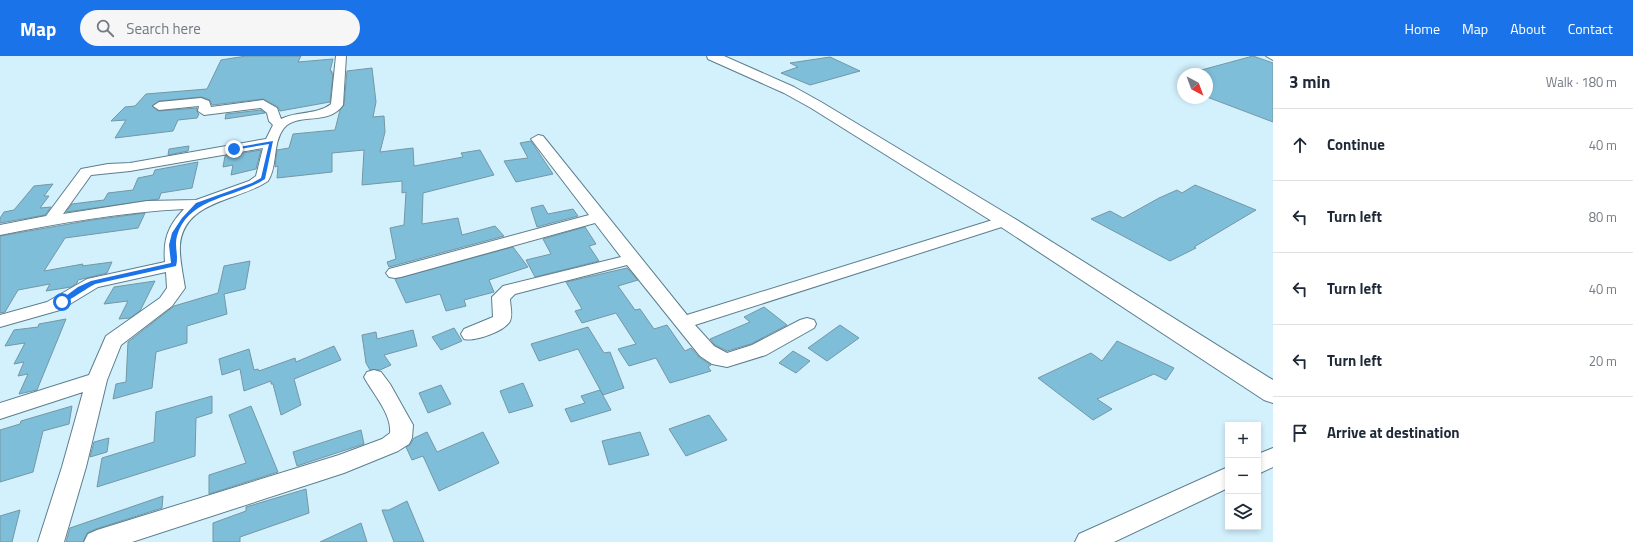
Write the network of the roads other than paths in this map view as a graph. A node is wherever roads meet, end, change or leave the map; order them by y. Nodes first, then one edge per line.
1 (341, 56) edge
2 (713, 56) edge
3 (159, 106) dead end
4 (280, 124) junction
5 (538, 139) dead end
6 (272, 142) junction
7 (198, 204) junction
8 (599, 217) junction
9 (51, 220) junction
10 (1005, 221) junction
11 (0, 230) edge
12 (631, 259) junction
13 (174, 265) junction
14 (395, 273) dead end
15 (0, 321) edge
16 (684, 322) junction
17 (807, 324) dead end
18 (471, 334) dead end
19 (374, 377) dead end
20 (96, 380) junction
21 (1273, 393) edge
22 (0, 411) edge
23 (1273, 457) edge
24 (1261, 463) edge
25 (1225, 478) edge
26 (51, 542) edge
27 (97, 542) edge
28 (1088, 542) edge

1 - 4 street
2 - 10 street
3 - 4 street
4 - 6 street
5 - 8 street
6 - 7 street
6 - 9 street
7 - 9 street
7 - 13 street
8 - 12 street
8 - 14 street
9 - 11 street
10 - 16 street
10 - 21 street
12 - 16 street
12 - 18 street
13 - 15 street
13 - 20 street
16 - 17 street
19 - 27 street
20 - 22 street
20 - 26 street
23 - 24 street
25 - 28 street

